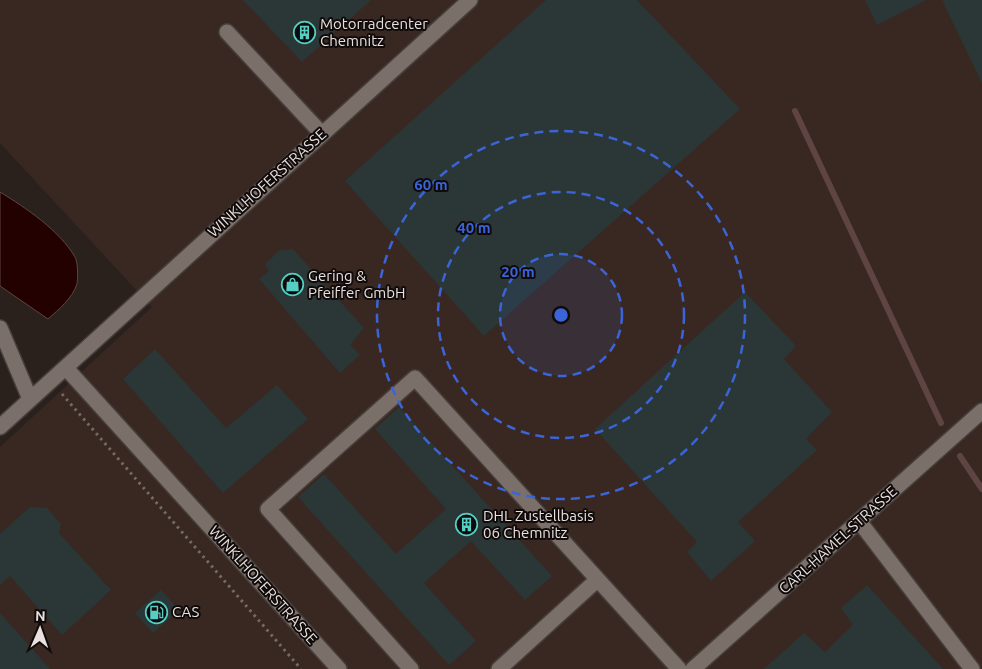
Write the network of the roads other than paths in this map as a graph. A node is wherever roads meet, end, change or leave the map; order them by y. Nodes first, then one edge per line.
1 (470, 0) edge
2 (227, 32) dead end
3 (322, 134) junction
4 (0, 328) edge
5 (66, 368) junction
6 (30, 400) junction
7 (982, 411) edge
8 (0, 427) edge
9 (860, 521) junction
10 (597, 580) junction
11 (339, 669) edge
12 (411, 669) edge
13 (499, 669) edge
14 (679, 669) edge
15 (693, 669) edge
16 (972, 669) edge

1 - 3 street, WINKLHOFERSTRASSE
2 - 3 street
3 - 5 street, WINKLHOFERSTRASSE
4 - 6 street
5 - 6 street, WINKLHOFERSTRASSE
5 - 11 street, WINKLHOFERSTRASSE
6 - 8 street, WINKLHOFERSTRASSE
7 - 9 street, CARL-HAMEL-STRASSE
9 - 15 street, CARL-HAMEL-STRASSE
9 - 16 street
10 - 12 street
10 - 13 street
10 - 14 street

